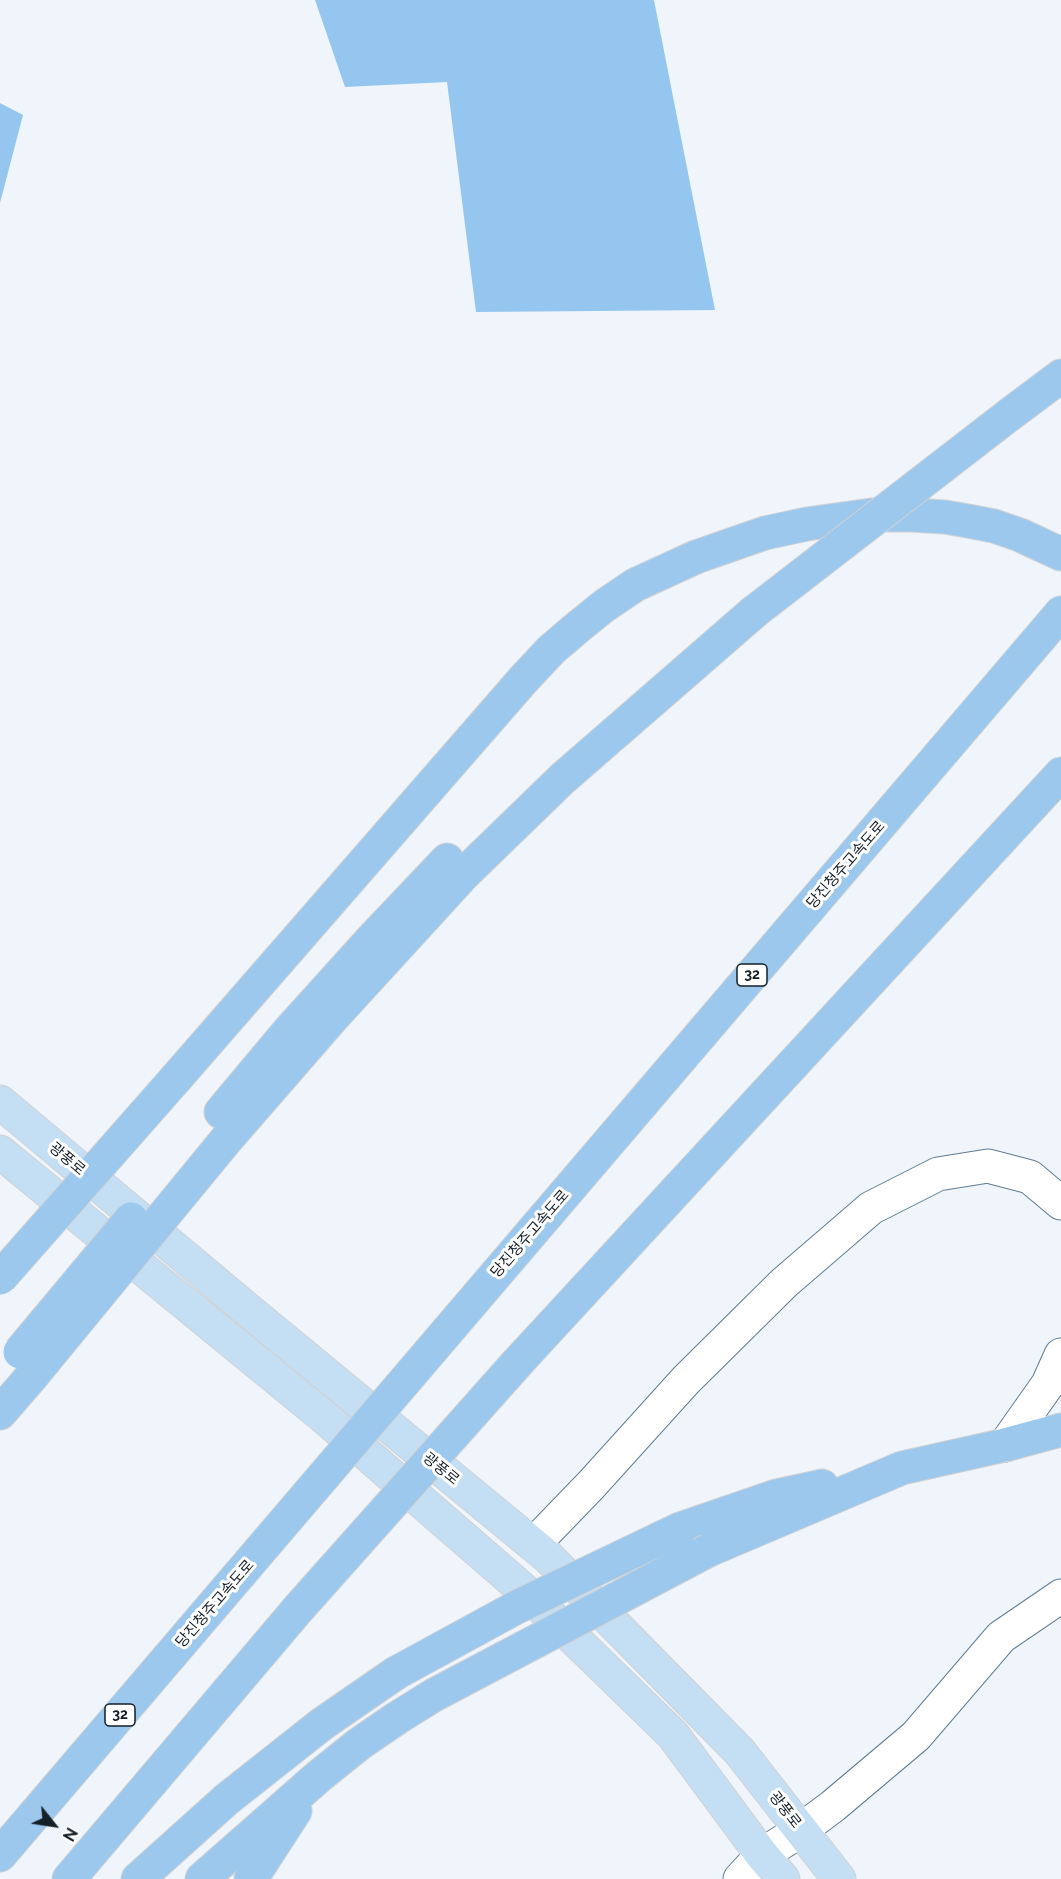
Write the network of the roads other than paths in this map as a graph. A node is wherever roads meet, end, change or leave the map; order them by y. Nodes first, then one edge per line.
1 (1061, 376) edge
2 (1061, 554) edge
3 (1060, 615) edge
4 (1061, 774) edge
5 (0, 1102) edge
6 (0, 1152) edge
7 (1061, 1203) edge
8 (0, 1278) edge
9 (1061, 1355) edge
10 (26, 1364) junction
11 (0, 1383) edge
12 (0, 1413) edge
13 (1061, 1430) edge
14 (1005, 1445) junction
15 (902, 1468) junction
16 (534, 1545) junction
17 (1061, 1596) edge
18 (318, 1777) junction
19 (801, 1830) junction
20 (0, 1855) edge
21 (762, 1855) junction
22 (69, 1879) edge
23 (138, 1879) edge
24 (202, 1879) edge
25 (227, 1879) edge
26 (251, 1879) edge
27 (740, 1879) edge
28 (783, 1879) edge
29 (839, 1879) edge

1 - 10 highway, bridge
2 - 8 highway, bridge
3 - 20 highway, 당진청주고속도로 / 32, bridge
4 - 22 highway, bridge
5 - 16 main road, 광풍로
6 - 21 main road
7 - 16 lane
9 - 14 lane
10 - 11 highway
10 - 12 highway
13 - 14 highway
14 - 15 highway
15 - 18 highway, bridge
15 - 23 highway, bridge
16 - 19 main road, 광풍로
17 - 19 lane
18 - 24 highway
18 - 25 highway
18 - 26 highway
19 - 21 lane
19 - 29 main road, 광풍로
21 - 27 lane
21 - 28 main road

